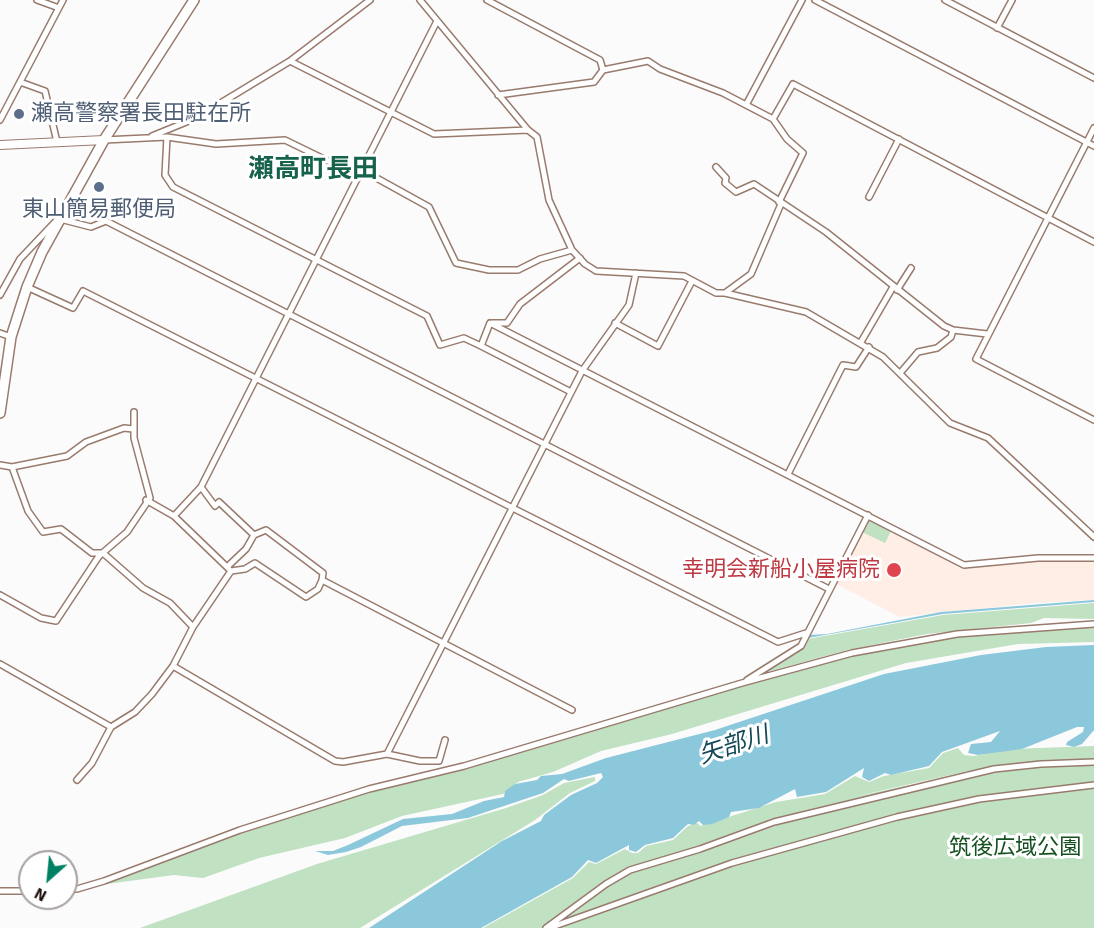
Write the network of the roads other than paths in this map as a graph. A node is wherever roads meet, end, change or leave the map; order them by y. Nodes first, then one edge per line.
1 (36, 0) edge
2 (63, 0) edge
3 (194, 0) edge
4 (370, 0) edge
5 (420, 0) edge
6 (487, 0) edge
7 (802, 0) edge
8 (815, 0) edge
9 (945, 0) edge
10 (1012, 0) edge
11 (59, 8) junction
12 (437, 21) junction
13 (997, 28) junction
14 (290, 61) junction
15 (603, 70) junction
16 (1094, 78) edge
17 (20, 82) junction
18 (498, 95) junction
19 (746, 105) junction
20 (392, 111) junction
21 (773, 119) junction
22 (0, 120) edge
23 (1094, 128) edge
24 (528, 130) junction
25 (167, 137) junction
26 (148, 138) junction
27 (104, 140) junction
28 (899, 140) junction
29 (57, 142) junction
30 (1087, 142) junction
31 (0, 146) edge
32 (1094, 146) edge
33 (716, 166) dead end
34 (362, 170) junction
35 (358, 176) junction
36 (869, 197) dead end
37 (780, 203) junction
38 (60, 217) junction
39 (1047, 217) junction
40 (1094, 242) edge
41 (572, 250) junction
42 (580, 258) junction
43 (316, 259) junction
44 (911, 268) dead end
45 (636, 273) junction
46 (692, 281) junction
47 (27, 287) junction
48 (895, 288) junction
49 (725, 293) junction
50 (0, 295) edge
51 (289, 314) junction
52 (490, 323) junction
53 (615, 323) junction
54 (953, 330) junction
55 (0, 333) edge
56 (987, 334) junction
57 (11, 337) junction
58 (861, 342) junction
59 (481, 346) junction
60 (868, 347) junction
61 (582, 371) junction
62 (901, 372) junction
63 (256, 378) junction
64 (571, 393) junction
65 (134, 412) dead end
66 (0, 413) edge
67 (1094, 420) edge
68 (133, 429) junction
69 (544, 443) junction
70 (0, 465) edge
71 (12, 467) junction
72 (788, 474) junction
73 (201, 487) junction
74 (146, 500) junction
75 (512, 507) junction
76 (868, 514) junction
77 (174, 516) junction
78 (254, 535) junction
79 (1094, 537) edge
80 (103, 553) junction
81 (1094, 558) edge
82 (229, 569) junction
83 (322, 580) junction
84 (829, 588) junction
85 (0, 595) edge
86 (1094, 624) edge
87 (193, 627) junction
88 (806, 633) junction
89 (444, 643) junction
90 (0, 663) edge
91 (173, 666) junction
92 (742, 683) junction
93 (572, 710) dead end
94 (111, 727) junction
95 (445, 740) dead end
96 (387, 754) junction
97 (1094, 762) edge
98 (77, 780) dead end
99 (1094, 786) edge
100 (78, 886) edge
101 (0, 891) edge
102 (18, 891) edge
103 (548, 928) edge

1 - 11 street
2 - 11 street
3 - 27 highway
4 - 14 street
5 - 12 street
6 - 15 street
7 - 19 street
8 - 30 street
9 - 13 street
10 - 13 street
11 - 17 street
12 - 18 street
12 - 20 street
13 - 16 street
14 - 20 street
14 - 26 street
15 - 18 street
15 - 19 street
17 - 22 street
17 - 29 street
18 - 24 street
19 - 21 street
20 - 24 street
20 - 34 street
21 - 28 street
21 - 37 street
23 - 30 street
24 - 41 street
25 - 26 street
25 - 35 street
25 - 43 street
26 - 27 street
27 - 29 main road
27 - 38 highway
28 - 36 street
28 - 39 street
29 - 31 main road
30 - 32 street
30 - 39 street
33 - 37 street
34 - 35 street
34 - 41 street
35 - 43 street
37 - 48 street
37 - 49 street
38 - 47 highway
38 - 50 street
38 - 51 street
39 - 40 street
39 - 56 street
41 - 42 street
42 - 45 street
42 - 52 street
43 - 51 street
43 - 59 street
44 - 48 street
45 - 46 street
45 - 53 street
46 - 49 street
46 - 53 street
47 - 57 highway
47 - 63 street
48 - 54 street
48 - 58 street
49 - 58 street
51 - 63 street
51 - 69 street
52 - 59 street
52 - 61 street
53 - 61 street
54 - 56 street
54 - 62 street
55 - 57 street
56 - 67 street
57 - 66 highway
58 - 60 street
59 - 64 street
60 - 62 street
60 - 72 street
61 - 64 street
61 - 72 street
62 - 79 street
63 - 73 street
63 - 75 street
64 - 69 street
65 - 68 street
68 - 71 street
68 - 74 street
69 - 75 street
69 - 84 street
70 - 71 street
71 - 80 street
72 - 76 street
73 - 77 street
73 - 78 street
74 - 77 street
74 - 80 street
75 - 88 street
75 - 89 street
76 - 81 street
76 - 84 street
77 - 82 street
78 - 82 street
78 - 83 street
80 - 85 street
80 - 87 street
82 - 83 street
82 - 87 street
83 - 89 street
84 - 88 street
86 - 92 street
87 - 91 street
88 - 92 street
89 - 93 street
89 - 96 street
90 - 94 street
91 - 94 street
91 - 96 street
92 - 100 street
94 - 98 street
95 - 96 street
97 - 103 street
99 - 103 street
101 - 102 street

